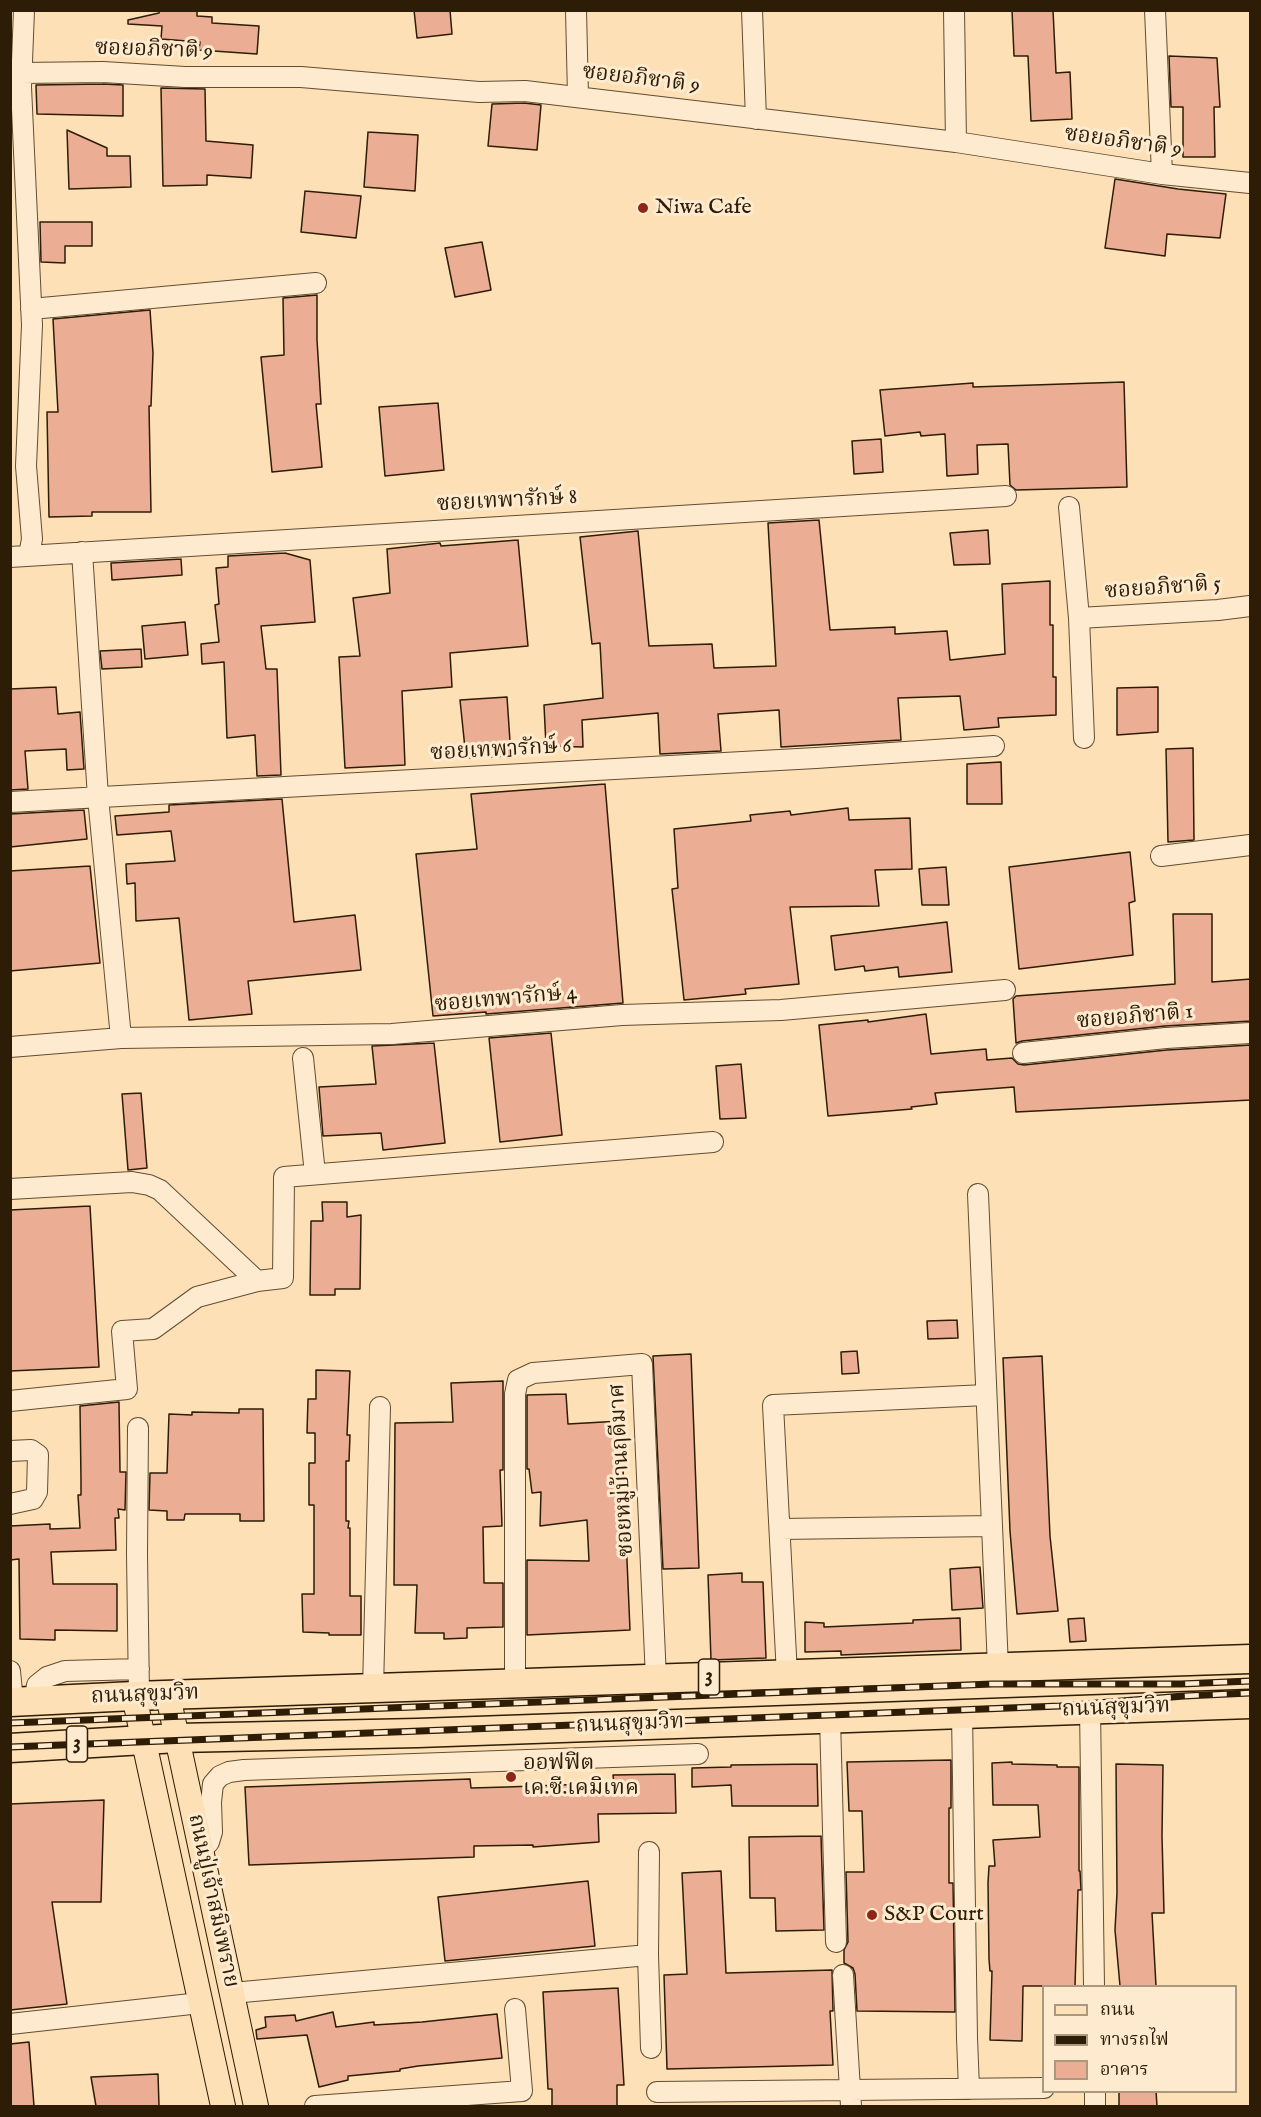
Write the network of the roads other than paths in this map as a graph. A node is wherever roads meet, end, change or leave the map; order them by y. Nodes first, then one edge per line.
1 (24, 10) edge
2 (576, 10) edge
3 (752, 10) edge
4 (954, 10) edge
5 (1155, 10) edge
6 (21, 73) junction
7 (578, 96) junction
8 (756, 119) junction
9 (956, 142) junction
10 (1162, 174) junction
11 (1251, 183) edge
12 (316, 283) dead end
13 (31, 309) junction
14 (1006, 496) dead end
15 (1068, 507) dead end
16 (81, 552) junction
17 (20, 556) edge
18 (1251, 606) edge
19 (1079, 618) junction
20 (1084, 738) dead end
21 (994, 746) dead end
22 (98, 797) junction
23 (10, 802) edge
24 (1251, 845) edge
25 (1161, 856) dead end
26 (1005, 990) dead end
27 (1251, 1033) edge
28 (121, 1038) junction
29 (10, 1047) edge
30 (1023, 1053) dead end
31 (303, 1058) dead end
32 (713, 1142) dead end
33 (315, 1174) junction
34 (10, 1189) edge
35 (978, 1194) dead end
36 (257, 1281) junction
37 (986, 1395) junction
38 (10, 1401) edge
39 (380, 1407) dead end
40 (138, 1428) dead end
41 (10, 1451) edge
42 (10, 1504) edge
43 (992, 1526) junction
44 (780, 1529) junction
45 (1251, 1659) edge
46 (998, 1668) junction
47 (10, 1671) edge
48 (787, 1675) junction
49 (656, 1679) junction
50 (515, 1684) junction
51 (138, 1687) junction
52 (373, 1689) junction
53 (168, 1696) junction
54 (19, 1702) edge
55 (1251, 1704) edge
56 (1090, 1709) junction
57 (962, 1714) junction
58 (830, 1718) junction
59 (177, 1738) junction
60 (142, 1741) junction
61 (10, 1748) edge
62 (698, 1754) dead end
63 (201, 1851) junction
64 (649, 1852) dead end
65 (836, 1942) dead end
66 (648, 1955) junction
67 (843, 1975) dead end
68 (1094, 1985) edge
69 (232, 1993) junction
70 (200, 2003) junction
71 (515, 2010) dead end
72 (10, 2024) edge
73 (651, 2048) dead end
74 (1042, 2088) edge
75 (969, 2089) junction
76 (657, 2092) dead end
77 (851, 2098) edge
78 (710, 2099) edge
79 (223, 2106) edge
80 (256, 2106) edge
81 (315, 2106) edge

1 - 6 street
2 - 7 street
3 - 8 street
4 - 9 street
5 - 10 street
6 - 7 street, ซอยอภิชาติ 9
6 - 13 street
7 - 8 street, ซอยอภิชาติ 9
8 - 9 street, ซอยอภิชาติ 9
9 - 10 street, ซอยอภิชาติ 9
10 - 11 street, ซอยอภิชาติ 9
12 - 13 street
13 - 17 street
14 - 16 street, ซอยเทพารักษ์ 8
15 - 19 street
16 - 17 street, ซอยเทพารักษ์ 8
16 - 22 street
18 - 19 street, ซอยอภิชาติ 5
19 - 20 street
21 - 22 street, ซอยเทพารักษ์ 6
22 - 23 street, ซอยเทพารักษ์ 6
22 - 28 street
24 - 25 street
26 - 28 street, ซอยเทพารักษ์ 4
27 - 30 street, ซอยอภิชาติ 1
28 - 29 street, ซอยเทพารักษ์ 4
31 - 33 street
32 - 33 street
33 - 36 street
34 - 36 street
35 - 37 street
36 - 38 street
37 - 43 street
37 - 44 street
39 - 52 street
40 - 51 street
41 - 42 street
43 - 44 street
43 - 46 street
44 - 48 street
45 - 46 highway, ถนนสุขุมวิท / 3
46 - 48 highway, ถนนสุขุมวิท / 3
47 - 54 street
48 - 49 highway, ถนนสุขุมวิท / 3
49 - 50 highway, ถนนสุขุมวิท / 3
49 - 50 street, ซอยหมู่บ้านฤดีมาศ
50 - 52 highway, ถนนสุขุมวิท / 3
51 - 53 highway, ถนนสุขุมวิท / 3
51 - 54 highway, ถนนสุขุมวิท / 3
51 - 60 main road, ถนนปู่เจ้าสมิงพราย
52 - 53 highway, ถนนสุขุมวิท / 3
53 - 59 main road, ถนนปู่เจ้าสมิงพราย
55 - 56 highway, ถนนสุขุมวิท / 3
56 - 57 highway, ถนนสุขุมวิท / 3
56 - 68 street
57 - 58 highway, ถนนสุขุมวิท / 3
57 - 75 street
58 - 59 highway, ถนนสุขุมวิท / 3
58 - 65 street
59 - 60 highway, ถนนสุขุมวิท / 3
59 - 63 main road, ถนนปู่เจ้าสมิงพราย
60 - 61 highway, ถนนสุขุมวิท / 3
60 - 70 main road, ถนนปู่เจ้าสมิงพราย
62 - 63 street
63 - 69 main road, ถนนปู่เจ้าสมิงพราย
64 - 66 street
66 - 69 street
66 - 73 street
67 - 77 street
69 - 80 main road, ถนนปู่เจ้าสมิงพราย
70 - 72 street
70 - 79 main road, ถนนปู่เจ้าสมิงพราย
71 - 81 street
74 - 75 street
75 - 77 street
76 - 78 street
77 - 78 street

